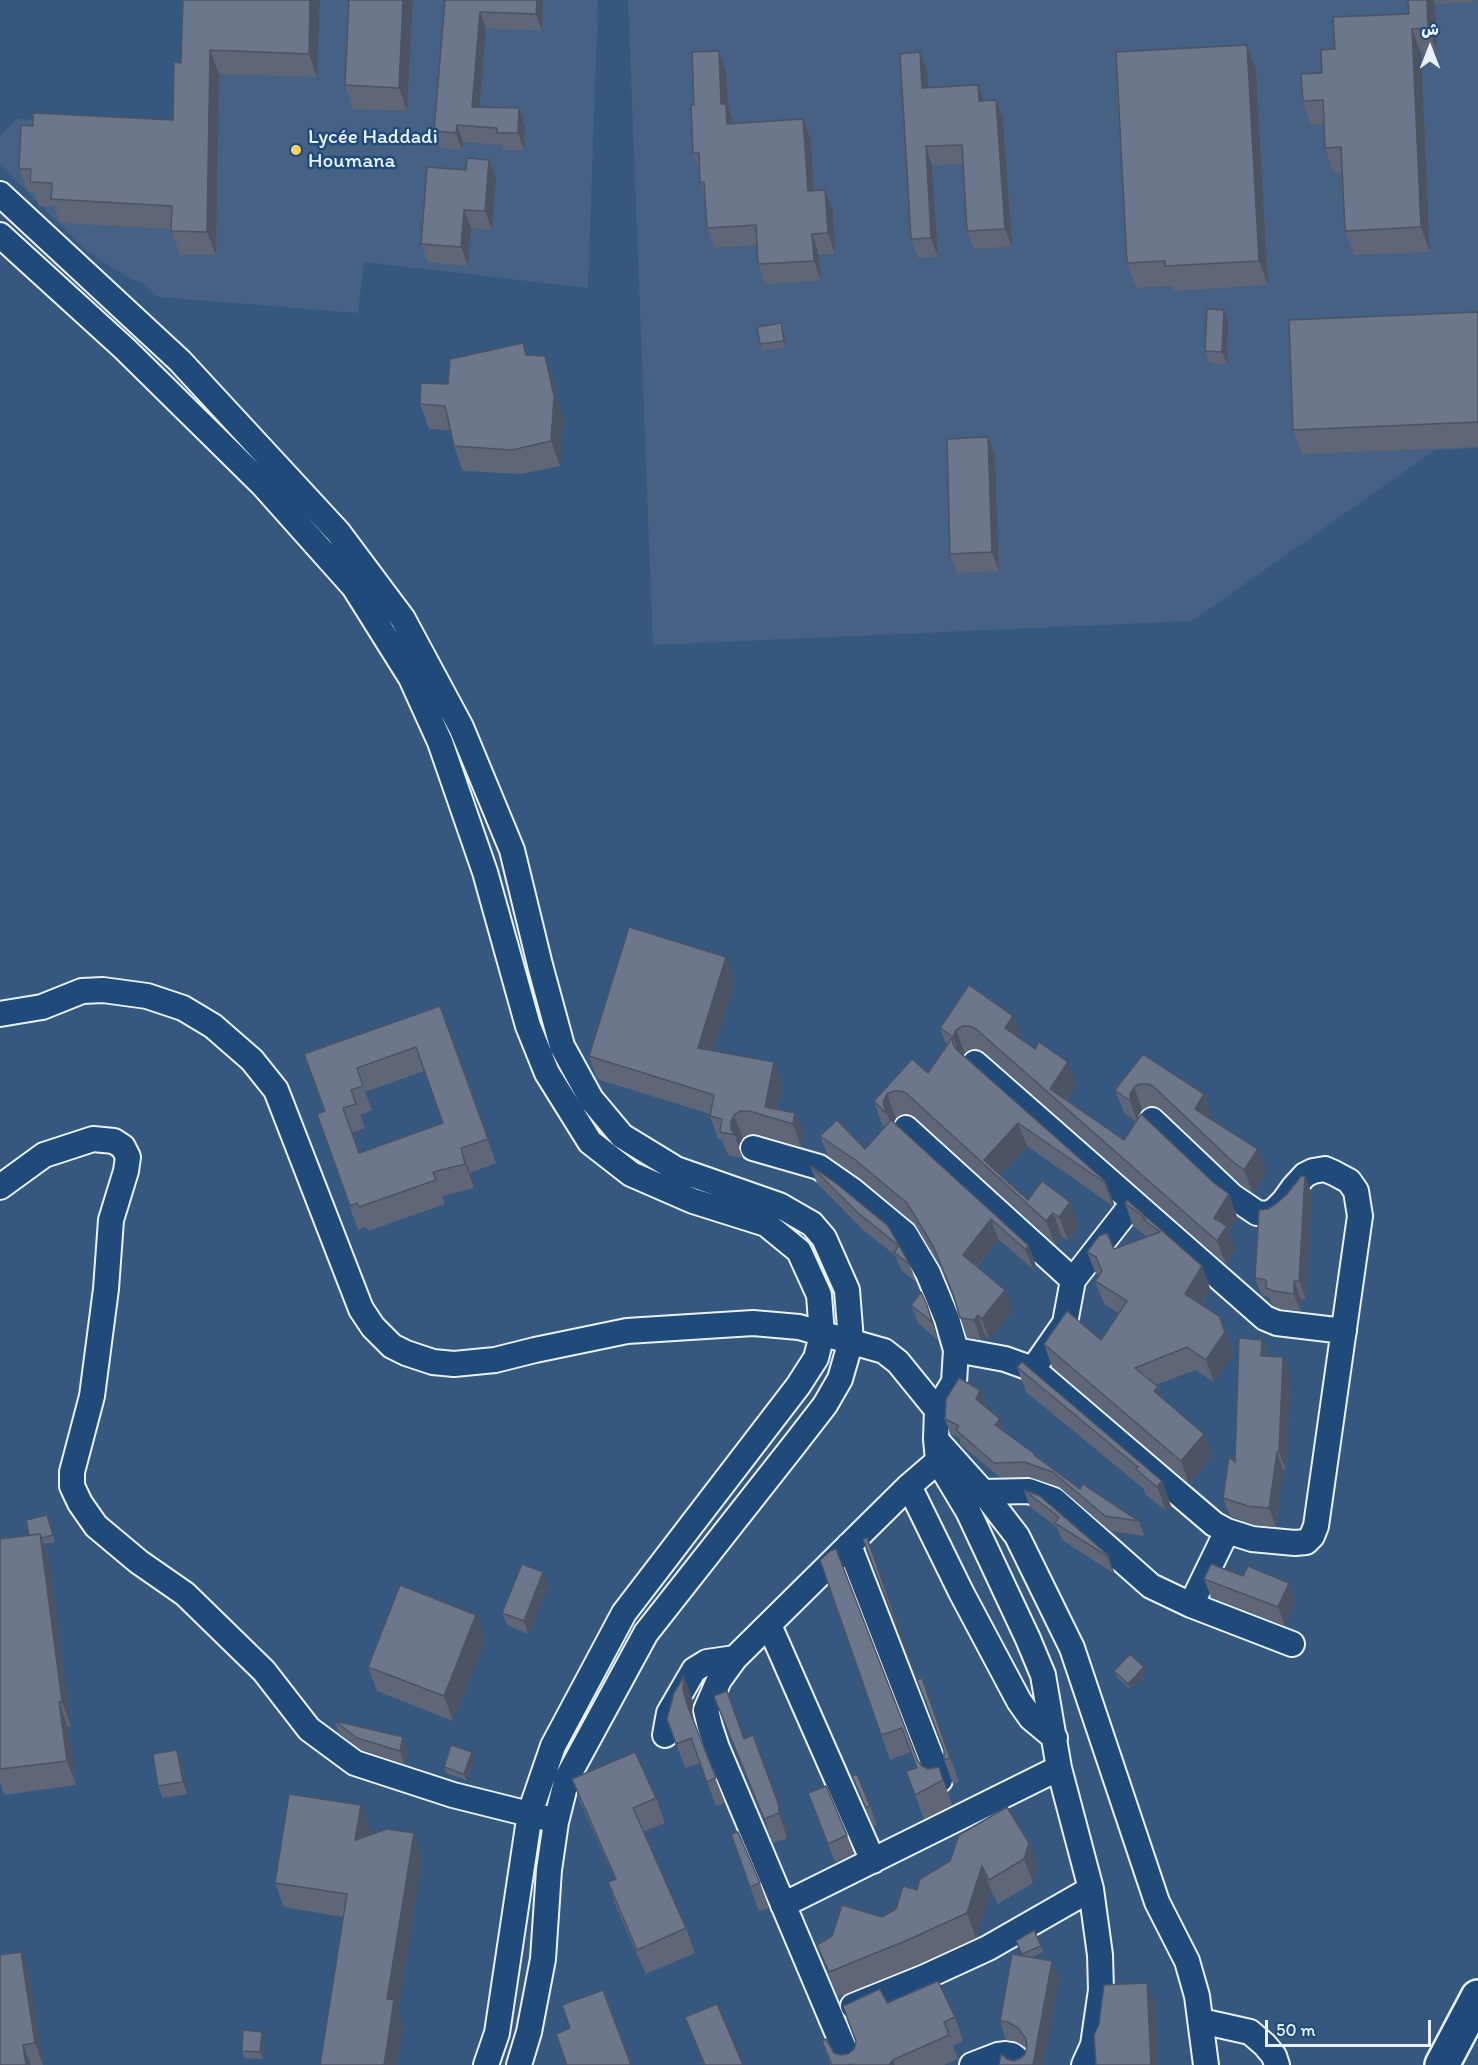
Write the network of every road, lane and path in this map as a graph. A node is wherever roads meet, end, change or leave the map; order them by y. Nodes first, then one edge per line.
1 (0, 194) edge
2 (0, 235) edge
3 (0, 1014) edge
4 (975, 1063) edge
5 (1152, 1120) dead end
6 (906, 1128) dead end
7 (753, 1148) dead end
8 (0, 1187) edge
9 (1133, 1203) junction
10 (1073, 1280) junction
11 (1344, 1331) junction
12 (822, 1335) junction
13 (851, 1341) junction
14 (956, 1350) junction
15 (1033, 1369) junction
16 (937, 1410) junction
17 (937, 1450) junction
18 (909, 1486) junction
19 (983, 1492) junction
20 (1227, 1531) junction
21 (849, 1545) junction
22 (1191, 1605) junction
23 (769, 1625) junction
24 (1293, 1644) dead end
25 (735, 1658) junction
26 (664, 1735) dead end
27 (1055, 1738) junction
28 (1059, 1768) junction
29 (940, 1780) edge
30 (530, 1814) junction
31 (556, 1822) junction
32 (873, 1861) junction
33 (1091, 1889) junction
34 (783, 1905) junction
35 (1478, 1997) edge
36 (828, 2016) junction
37 (1201, 2021) junction
38 (486, 2065) edge
39 (519, 2065) edge
40 (851, 2065) edge
41 (972, 2065) edge
42 (1020, 2065) edge
43 (1084, 2065) edge
44 (1206, 2065) edge
45 (1277, 2065) edge
46 (1442, 2065) edge

1 - 13 street
2 - 12 street
3 - 12 street
4 - 9 street
5 - 11 street
6 - 10 street
7 - 14 street
8 - 30 street
9 - 10 street
9 - 11 street
10 - 15 street
11 - 20 street
12 - 13 street
12 - 30 street
13 - 16 street
13 - 31 street
14 - 15 street
14 - 16 street
15 - 20 street
16 - 17 street
17 - 18 street
17 - 19 street
17 - 27 street
18 - 21 street
18 - 27 street
19 - 22 street
19 - 37 street
20 - 22 street
21 - 23 street
21 - 29 street
22 - 24 street
23 - 25 street
23 - 32 street
25 - 26 street
25 - 34 street
27 - 28 street
28 - 32 street
28 - 33 street
30 - 31 street
30 - 38 street
31 - 39 street
32 - 34 street
33 - 36 street
33 - 43 street
34 - 36 street
35 - 46 highway
36 - 40 street
37 - 44 street
37 - 45 street
41 - 42 street

